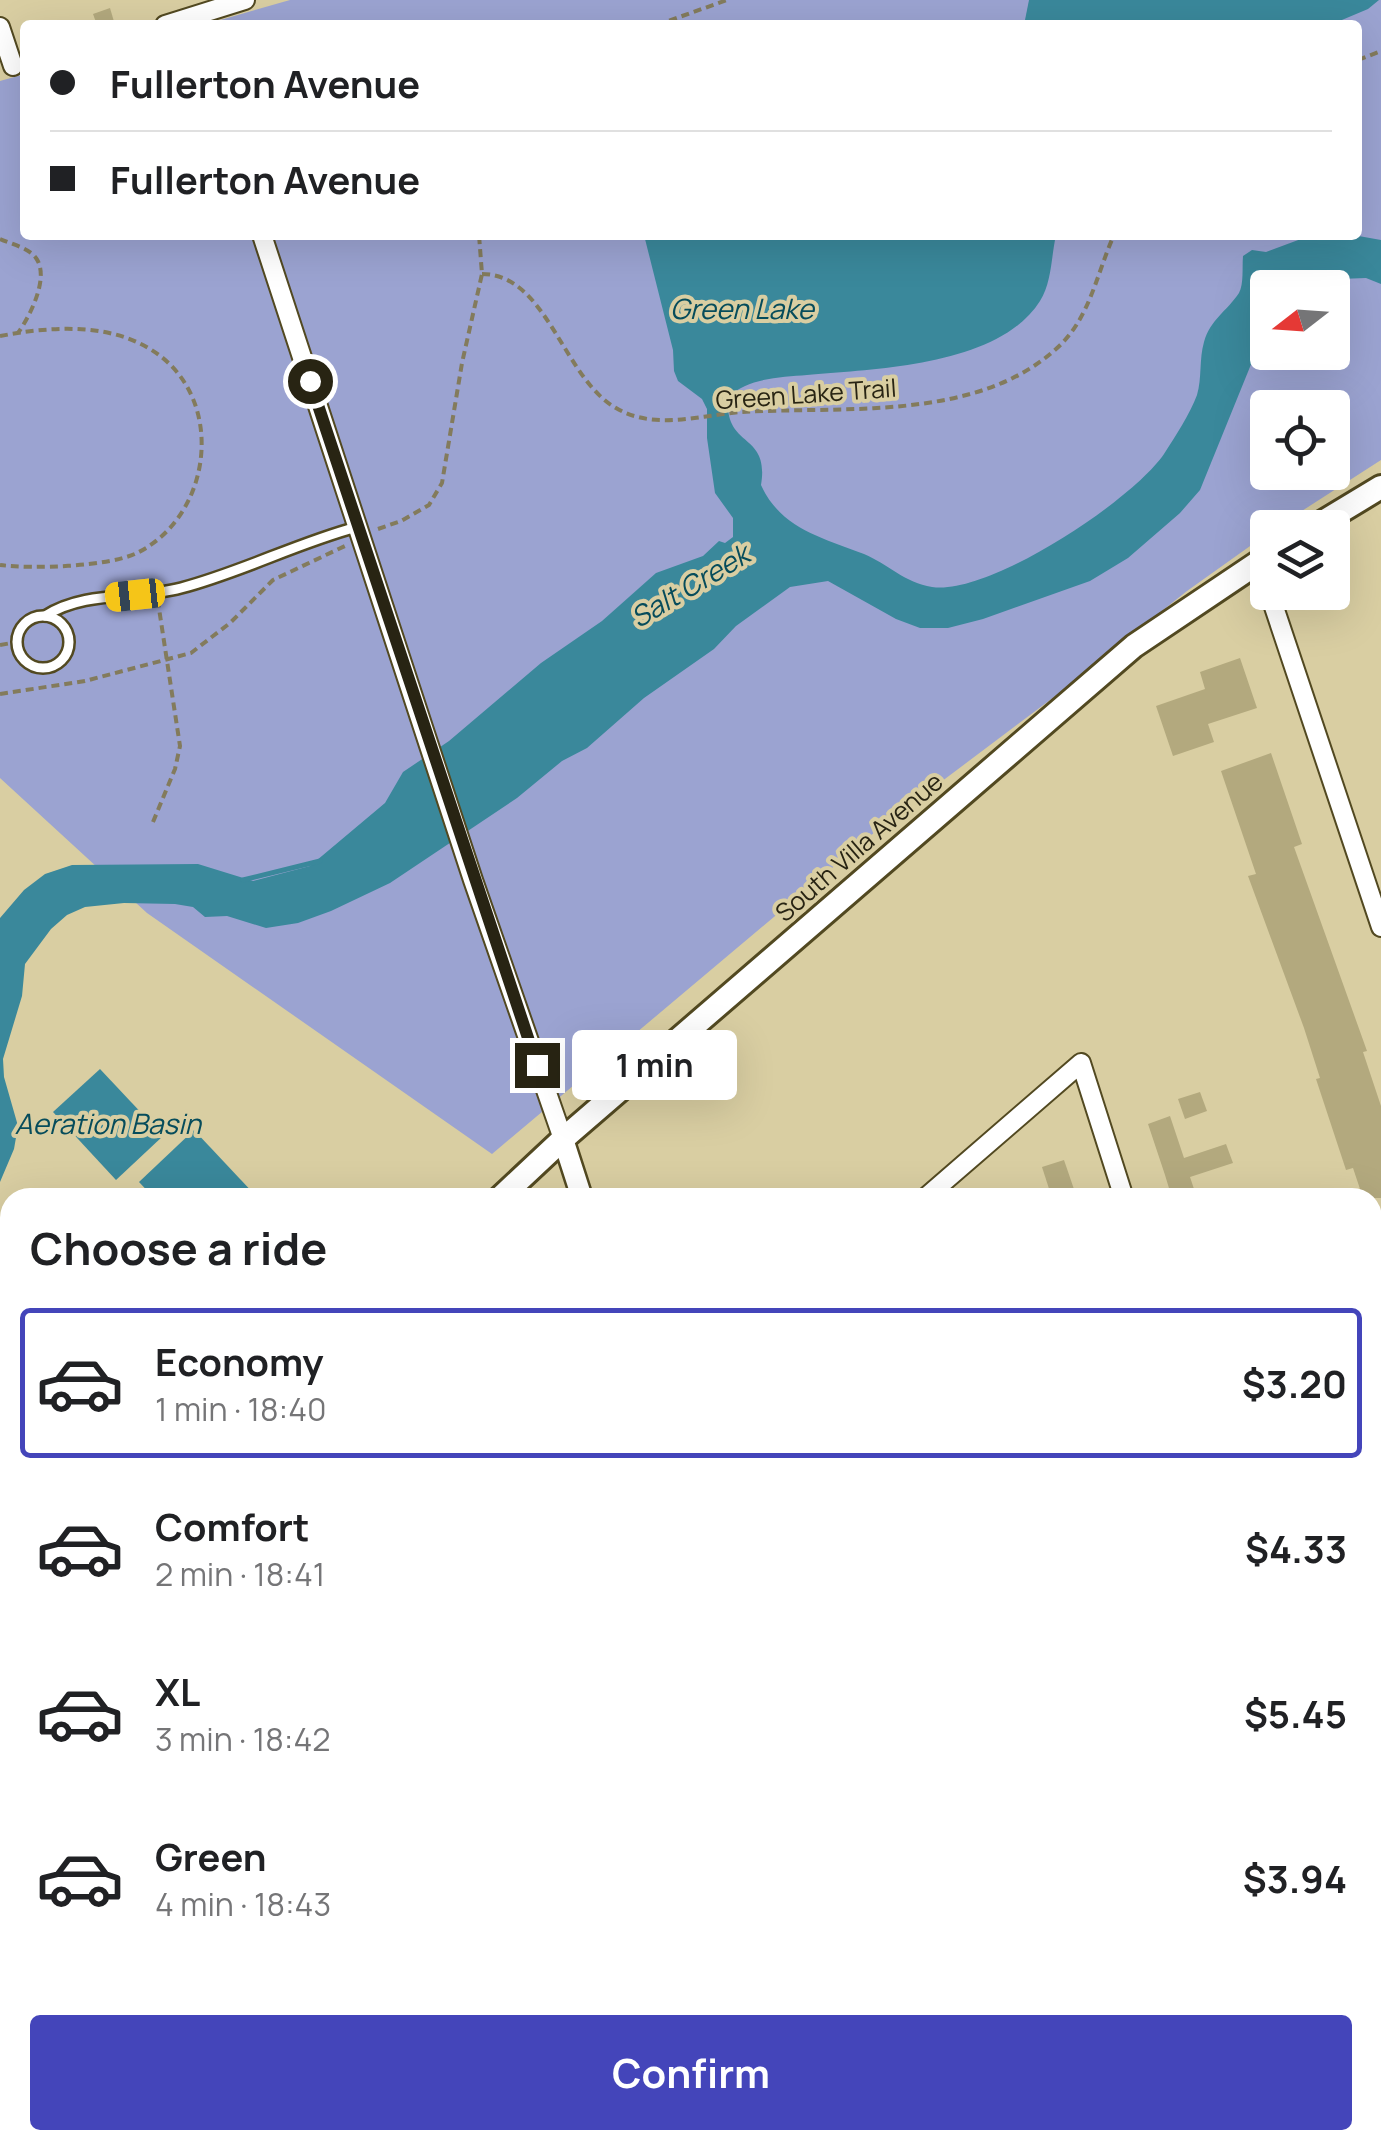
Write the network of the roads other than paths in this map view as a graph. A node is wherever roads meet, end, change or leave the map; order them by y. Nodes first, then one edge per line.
1 (245, 0) edge
2 (198, 20) edge
3 (0, 27) edge
4 (13, 66) edge
5 (264, 240) edge
6 (1381, 487) edge
7 (1343, 510) edge
8 (359, 532) junction
9 (1250, 568) edge
10 (1275, 610) edge
11 (45, 616) junction
12 (1381, 927) edge
13 (563, 1139) junction
14 (511, 1188) edge
15 (579, 1188) edge
16 (937, 1188) edge
17 (1121, 1188) edge

1 - 2 street
3 - 4 street
5 - 8 street
6 - 7 main road
8 - 11 lane
8 - 13 street
9 - 13 main road, South Villa Avenue
10 - 12 street
11 - 11 lane
13 - 14 main road, South Villa Avenue
13 - 15 street
16 - 17 street

